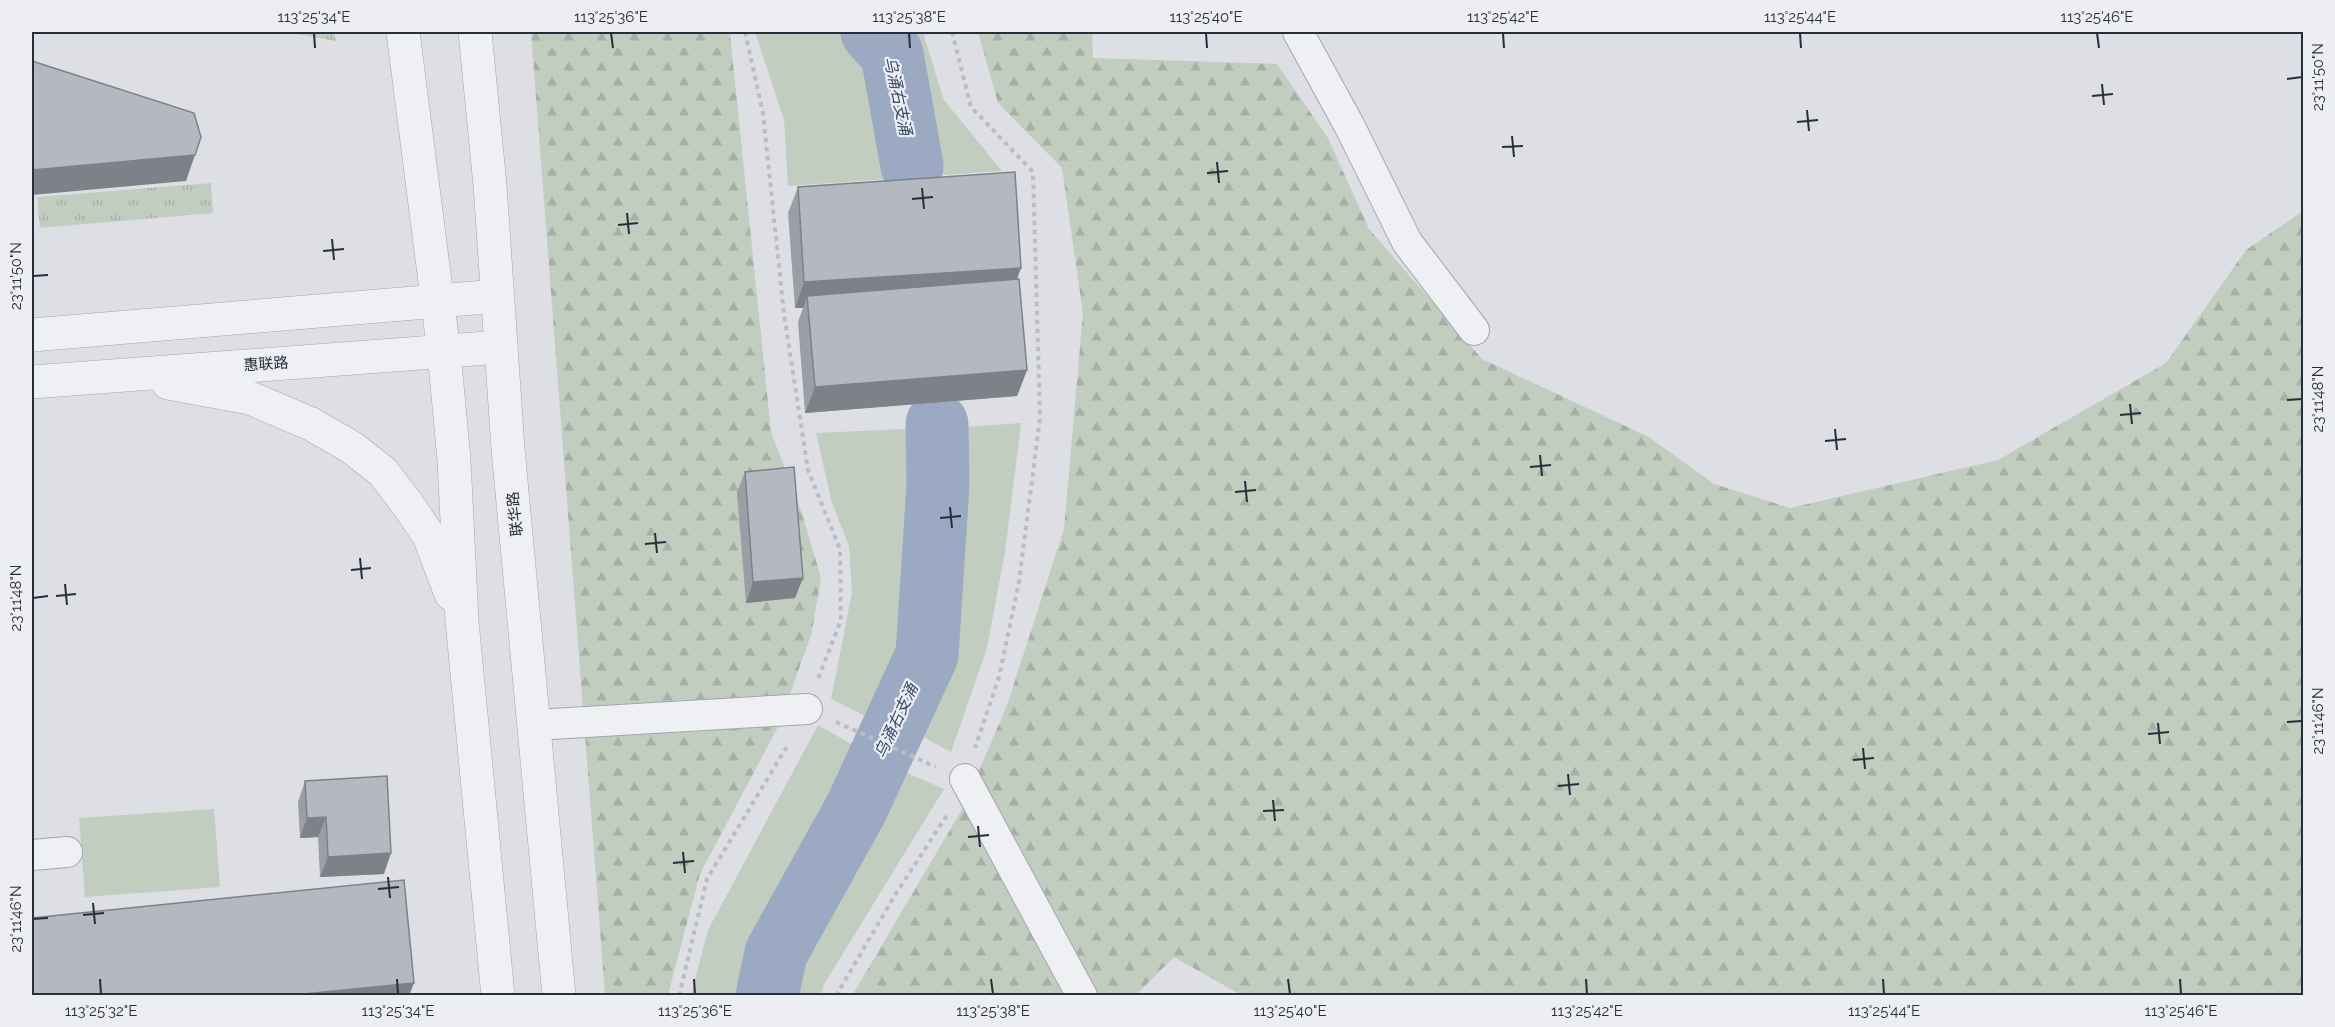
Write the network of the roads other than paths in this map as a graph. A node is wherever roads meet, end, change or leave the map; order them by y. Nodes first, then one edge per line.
1 (403, 32) edge
2 (475, 32) edge
3 (1298, 32) edge
4 (498, 296) junction
5 (438, 301) junction
6 (1474, 330) dead end
7 (32, 335) edge
8 (501, 347) junction
9 (444, 352) junction
10 (123, 374) junction
11 (32, 382) edge
12 (462, 621) junction
13 (818, 714) road end
14 (535, 725) junction
15 (953, 774) road end
16 (67, 852) dead end
17 (32, 855) edge
18 (498, 996) edge
19 (559, 996) edge
20 (1082, 996) edge

1 - 5 street
2 - 4 street, 联华路
3 - 6 street
4 - 5 street
4 - 8 street, 联华路
5 - 7 street
5 - 9 street
8 - 9 street, 惠联路
8 - 14 street, 联华路
9 - 10 street, 惠联路
9 - 12 street
10 - 11 street, 惠联路
10 - 12 street
12 - 18 street
13 - 14 street
14 - 19 street, 联华路
15 - 20 street
16 - 17 street

